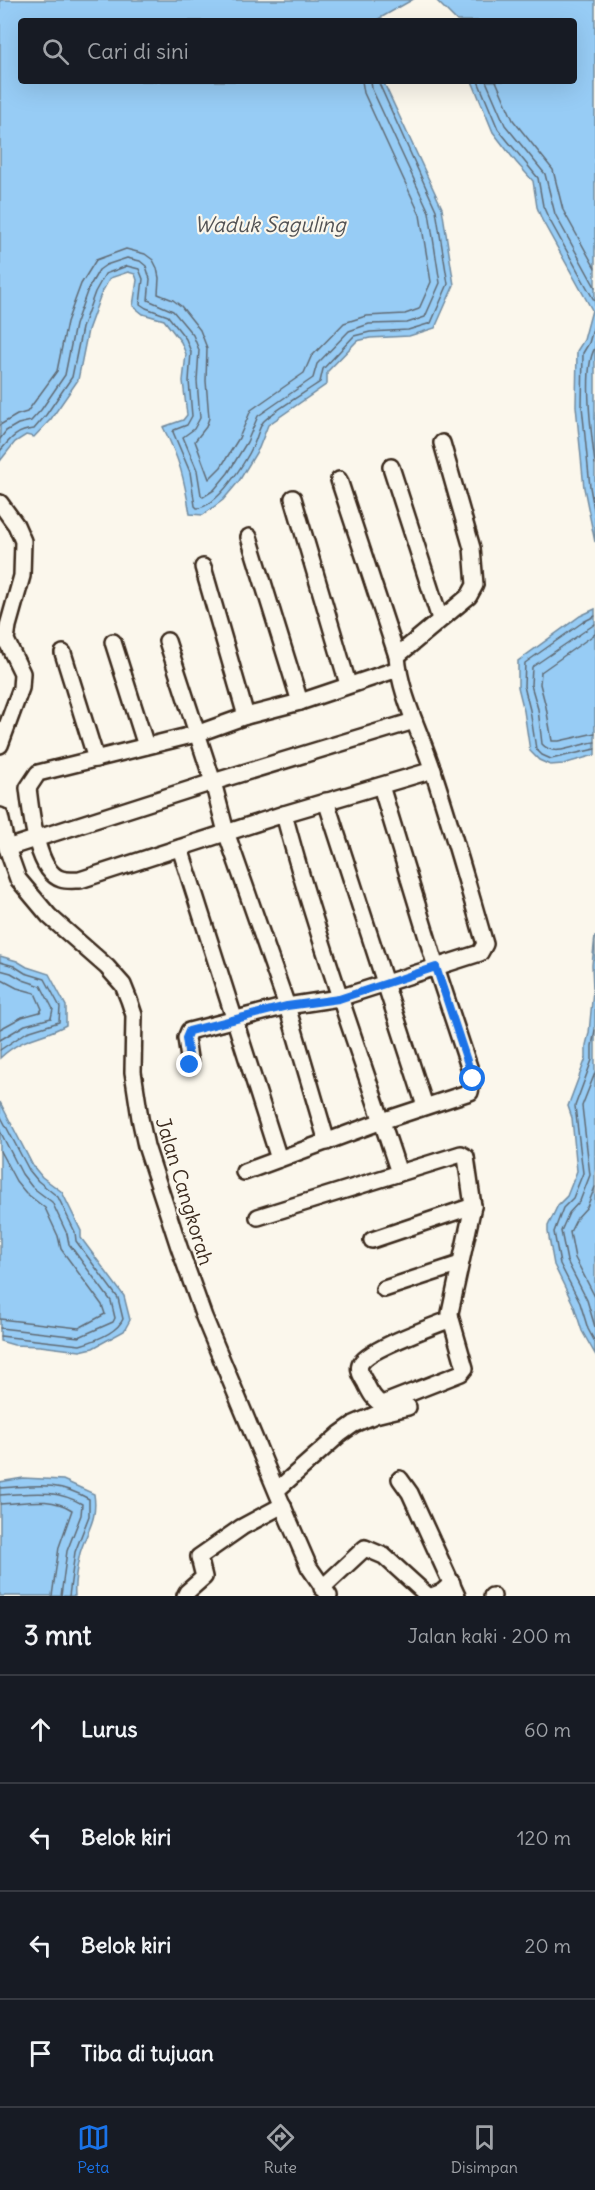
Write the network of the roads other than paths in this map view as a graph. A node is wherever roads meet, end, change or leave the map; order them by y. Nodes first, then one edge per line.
1 (442, 443) dead end
2 (391, 467) dead end
3 (339, 480) dead end
4 (293, 498) dead end
5 (0, 503) edge
6 (249, 537) dead end
7 (203, 567) dead end
8 (440, 619) junction
9 (167, 641) dead end
10 (113, 642) dead end
11 (63, 653) dead end
12 (398, 663) junction
13 (348, 684) junction
14 (300, 702) junction
15 (246, 716) junction
16 (414, 721) junction
17 (196, 734) junction
18 (0, 745) edge
19 (146, 746) junction
20 (96, 759) junction
21 (433, 770) junction
22 (213, 782) junction
23 (381, 786) junction
24 (327, 801) junction
25 (284, 814) junction
26 (0, 816) edge
27 (226, 832) junction
28 (35, 839) junction
29 (6, 848) junction
30 (180, 848) junction
31 (436, 967) junction
32 (384, 984) junction
33 (339, 999) junction
34 (287, 1006) junction
35 (235, 1019) junction
36 (190, 1065) dead end
37 (425, 1107) junction
38 (382, 1120) junction
39 (327, 1142) junction
40 (279, 1159) junction
41 (244, 1172) dead end
42 (399, 1173) junction
43 (473, 1206) junction
44 (258, 1217) dead end
45 (372, 1240) dead end
46 (460, 1263) junction
47 (384, 1290) dead end
48 (451, 1319) junction
49 (408, 1407) dead end
50 (400, 1479) dead end
51 (277, 1490) junction
52 (284, 1505) junction
53 (455, 1589) edge
54 (325, 1592) edge
55 (185, 1596) edge
56 (430, 1596) edge

1 - 8 street
2 - 8 street
3 - 12 street
4 - 13 street
5 - 18 street
6 - 14 street
7 - 15 street
8 - 12 street
9 - 17 street
10 - 19 street
11 - 20 street
12 - 13 street
12 - 16 street
13 - 14 street
14 - 15 street
15 - 17 street
16 - 21 street
16 - 22 street
17 - 19 street
17 - 22 street
19 - 20 street
20 - 28 street
21 - 23 street
21 - 31 street
22 - 27 street
22 - 28 street
23 - 24 street
23 - 31 street
24 - 25 street
24 - 32 street
25 - 27 street
25 - 33 street
26 - 29 street, Jalan Cangkorah
27 - 30 street
27 - 34 street
28 - 29 street
28 - 30 street
29 - 51 street, Jalan Cangkorah
30 - 35 street
31 - 32 street
31 - 37 street
32 - 33 street
32 - 37 street
33 - 34 street
33 - 38 street
34 - 35 street
34 - 39 street
35 - 36 street
35 - 40 street
37 - 38 street
38 - 39 street
38 - 42 street
39 - 40 street
40 - 41 street
42 - 43 street
42 - 44 street
43 - 45 street
43 - 46 street
46 - 47 street
46 - 48 street
48 - 48 street
49 - 51 street
50 - 53 street
51 - 52 street, Jalan Cangkorah
52 - 54 street, Jalan Cangkorah
52 - 55 street
53 - 56 street
54 - 56 street

